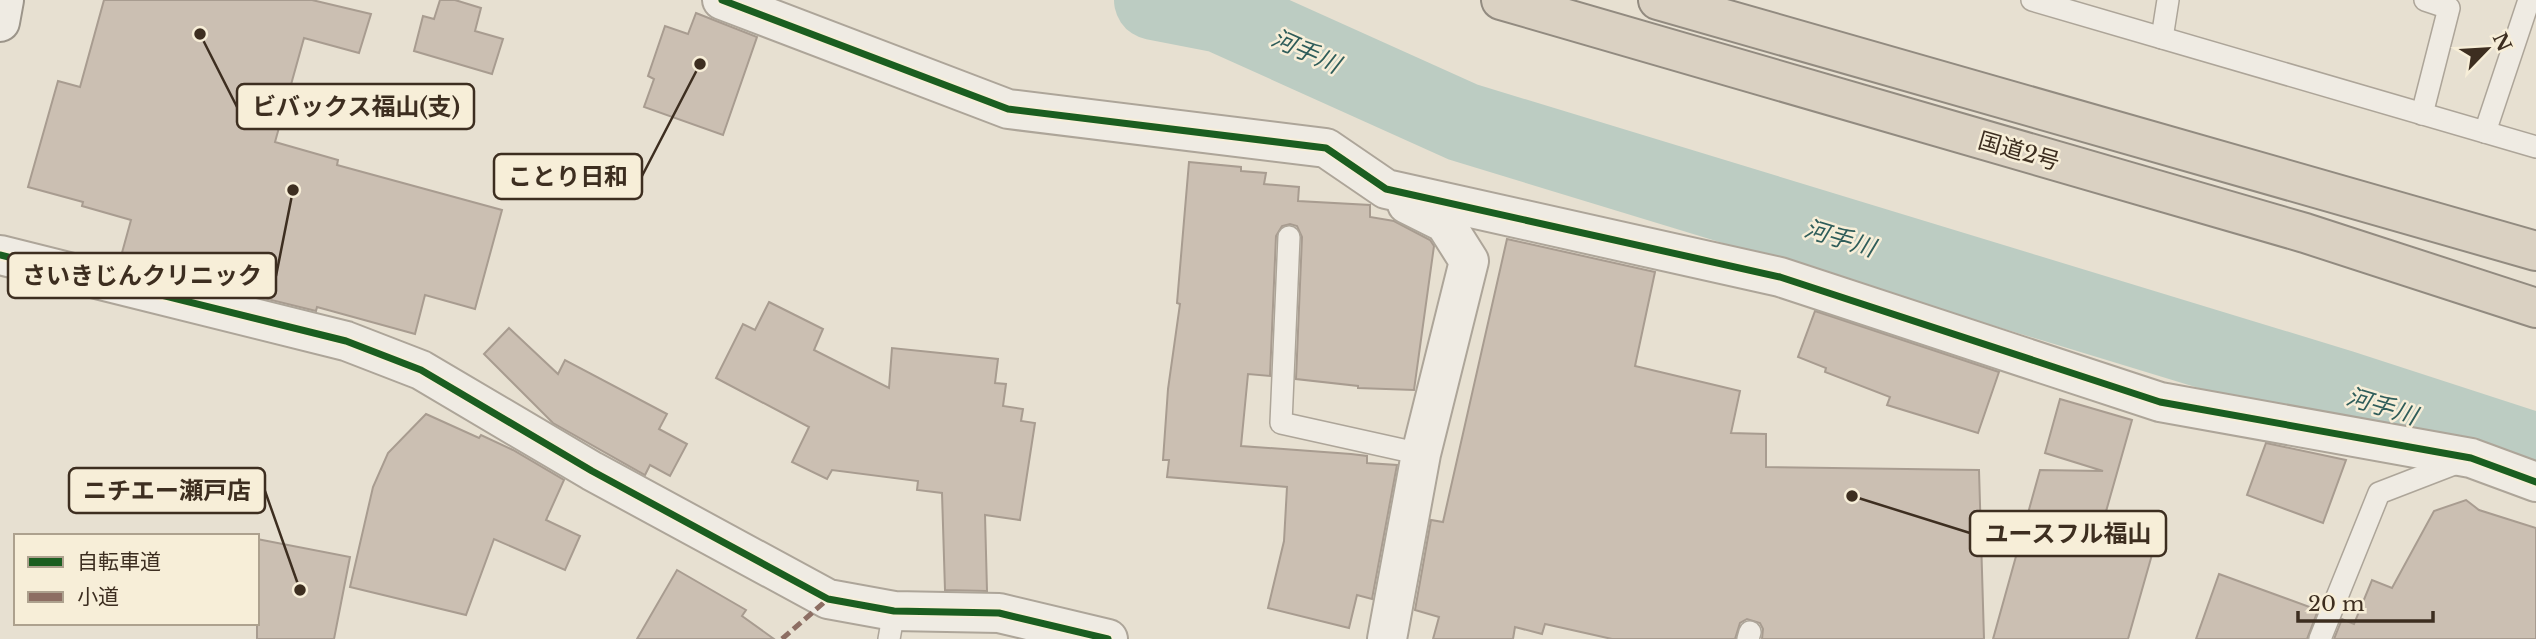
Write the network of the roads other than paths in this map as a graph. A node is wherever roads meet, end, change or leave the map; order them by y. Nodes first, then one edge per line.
1 (4, 0) edge
2 (722, 0) edge
3 (1501, 0) edge
4 (1658, 0) edge
5 (2032, 0) edge
6 (2168, 0) edge
7 (2425, 0) edge
8 (2529, 0) edge
9 (2089, 8) edge
10 (0, 22) edge
11 (2162, 38) junction
12 (2422, 114) junction
13 (2485, 132) junction
14 (2536, 147) edge
15 (1326, 148) junction
16 (1289, 237) dead end
17 (2536, 251) edge
18 (0, 255) edge
19 (2536, 308) edge
20 (1420, 454) junction
21 (2471, 457) junction
22 (2536, 482) edge
23 (891, 625) edge
24 (1057, 632) edge
25 (1108, 639) edge
26 (1387, 639) edge
27 (2320, 639) edge

1 - 10 street
2 - 15 street
3 - 19 highway, 国道2号
4 - 17 highway, 国道2号
5 - 9 lane
6 - 11 lane
7 - 12 lane
8 - 13 lane
9 - 11 lane
11 - 12 lane
12 - 13 lane
13 - 14 lane
15 - 20 street
15 - 21 street
16 - 20 lane
18 - 23 street
20 - 26 street
21 - 22 street
21 - 27 lane
23 - 24 street
24 - 25 street

